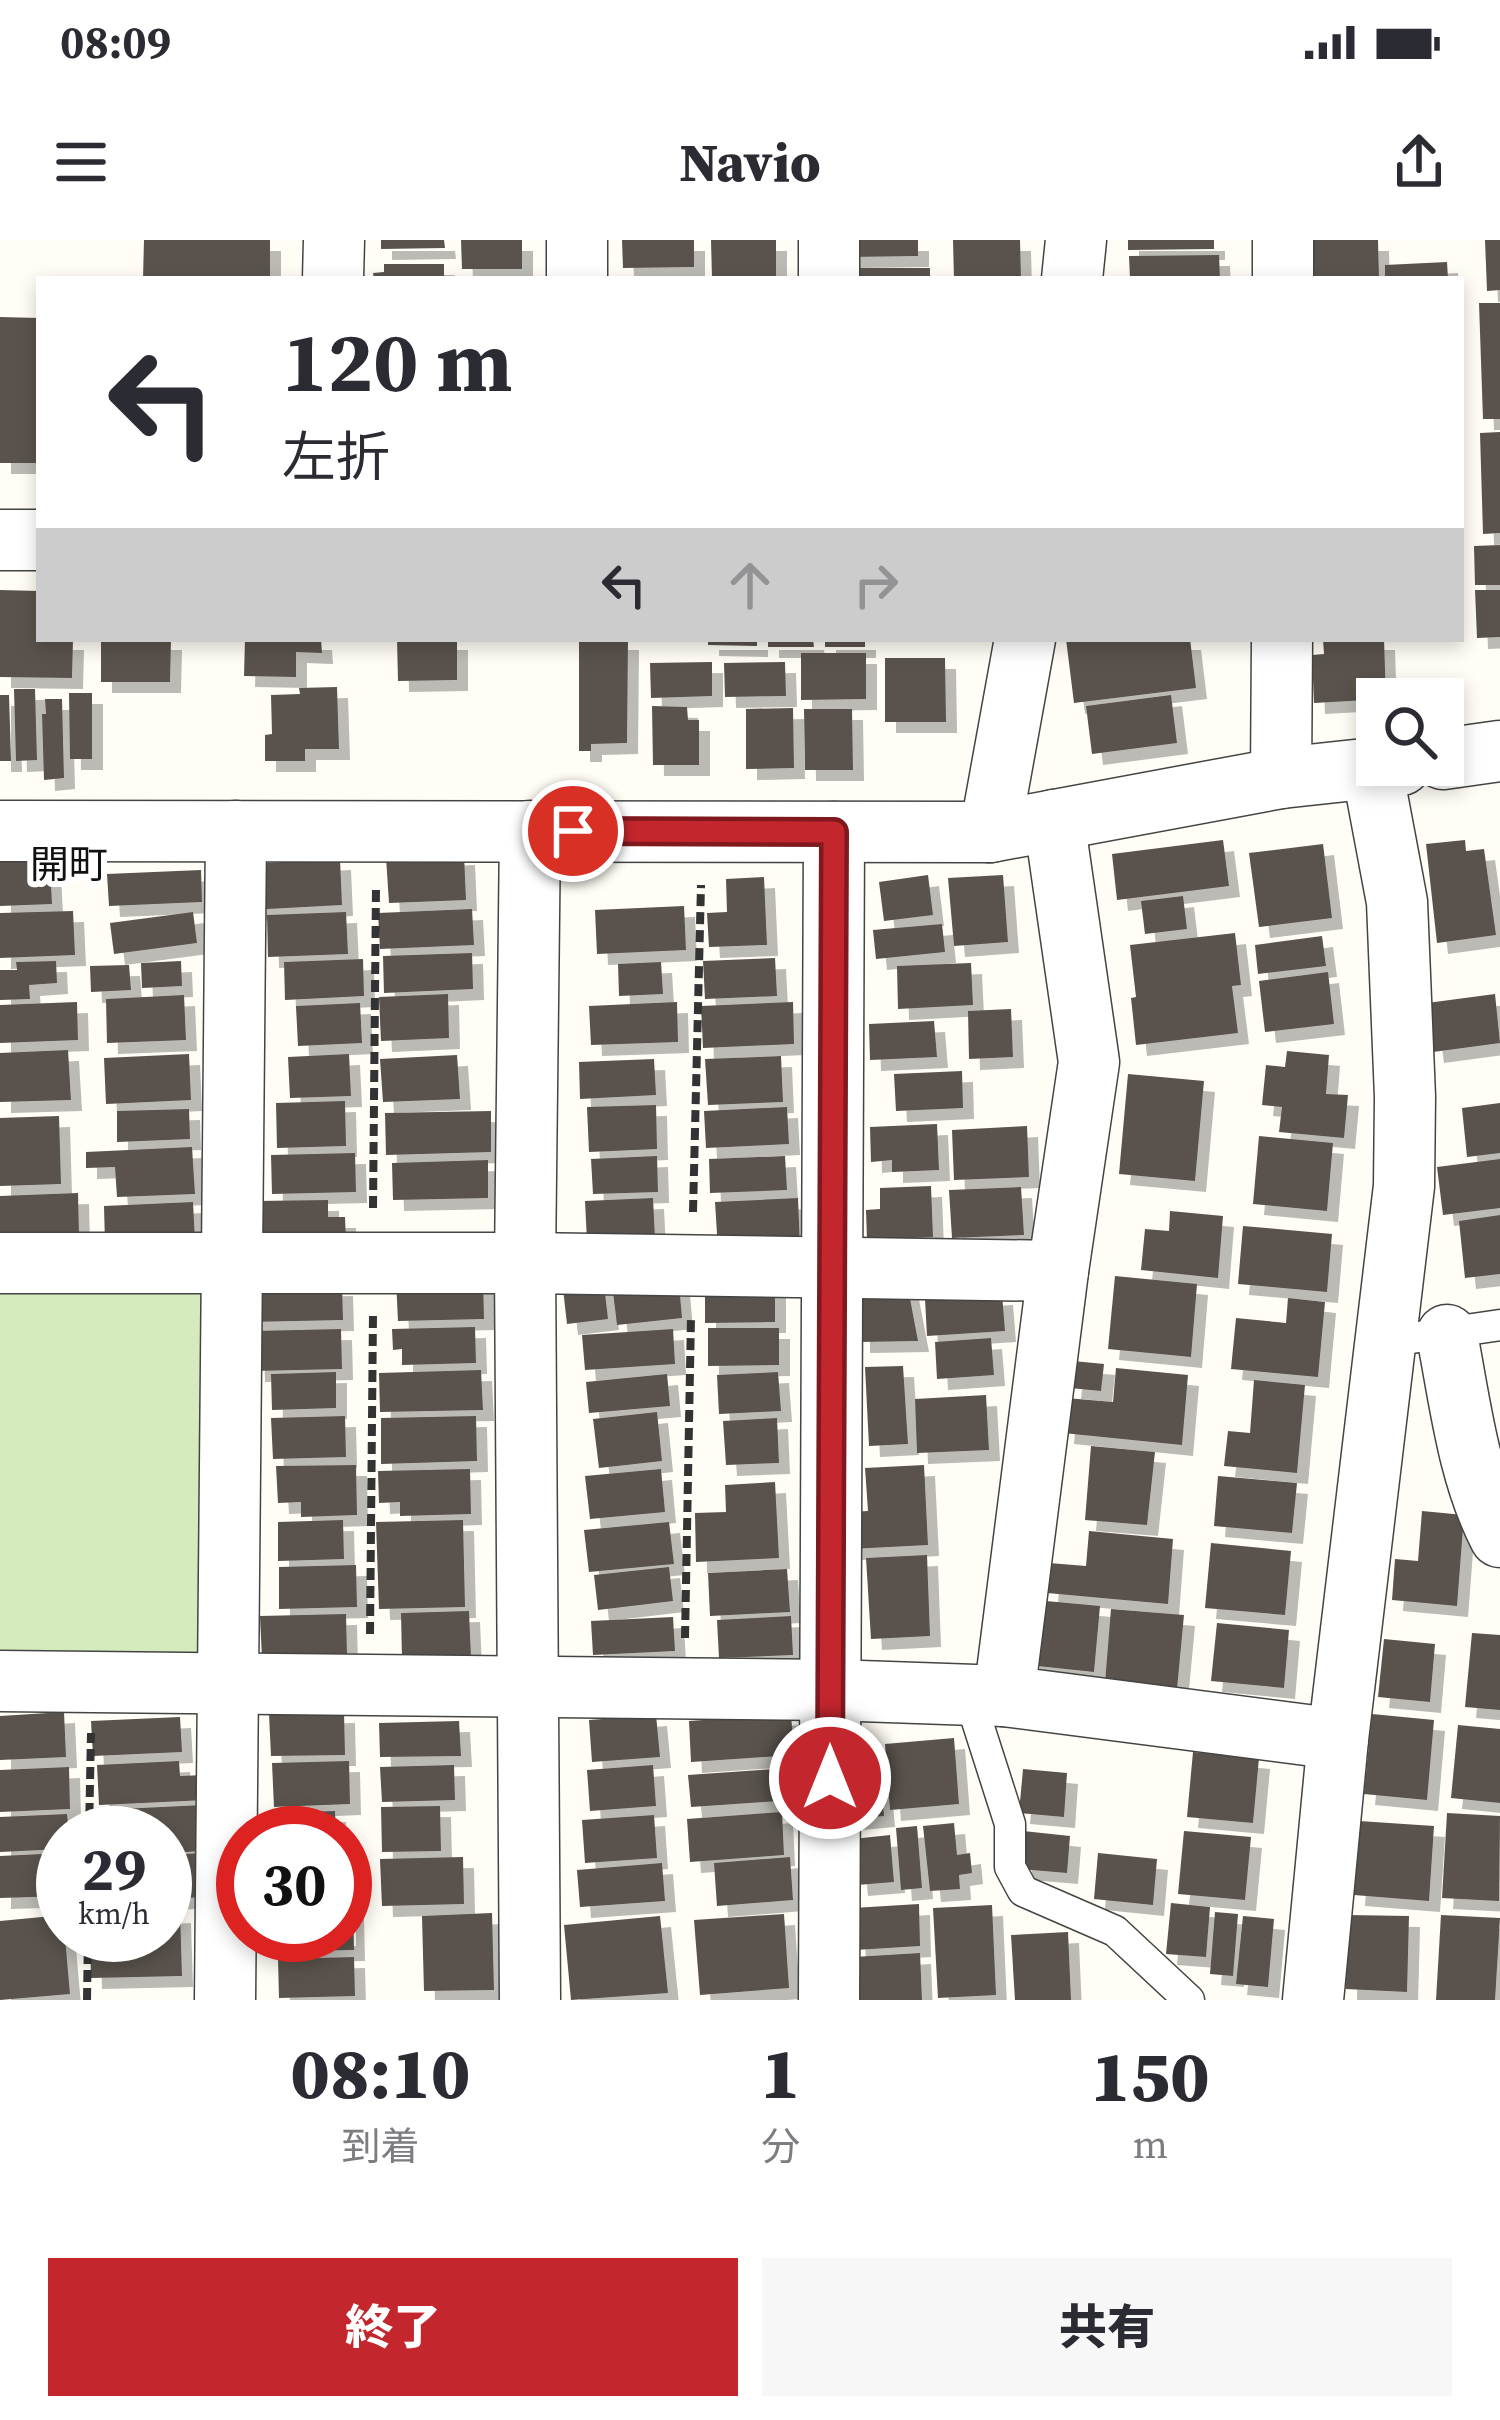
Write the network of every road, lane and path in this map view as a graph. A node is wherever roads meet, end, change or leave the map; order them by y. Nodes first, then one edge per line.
1 (334, 240) edge
2 (577, 240) edge
3 (830, 240) edge
4 (1076, 240) edge
5 (1283, 240) edge
6 (334, 276) edge
7 (577, 276) edge
8 (829, 276) edge
9 (1072, 276) edge
10 (1283, 276) edge
11 (0, 540) edge
12 (36, 540) edge
13 (1024, 642) edge
14 (1282, 642) edge
15 (1500, 751) edge
16 (1464, 756) edge
17 (1356, 770) edge
18 (1281, 778) junction
19 (1388, 786) edge
20 (1054, 820) junction
21 (0, 831) edge
22 (236, 831) junction
23 (530, 831) junction
24 (834, 832) junction
25 (990, 832) junction
26 (0, 1263) edge
27 (232, 1263) junction
28 (525, 1263) junction
29 (832, 1267) junction
30 (1058, 1271) junction
31 (1473, 1330) edge
32 (1384, 1342) junction
33 (1500, 1537) edge
34 (0, 1681) edge
35 (92, 1681) junction
36 (229, 1682) junction
37 (527, 1685) junction
38 (831, 1690) junction
39 (986, 1696) junction
40 (1338, 1739) junction
41 (90, 1806) edge
42 (87, 1962) edge
43 (86, 2000) edge
44 (225, 2000) edge
45 (530, 2000) edge
46 (830, 2000) edge
47 (1189, 2000) edge
48 (1313, 2000) edge

1 - 6 street
2 - 7 street
3 - 8 street
4 - 9 street
5 - 10 street
11 - 12 street
13 - 25 street
14 - 18 street
15 - 16 street
17 - 18 street
18 - 20 street
19 - 32 street
20 - 25 street
20 - 30 street
21 - 22 street
22 - 23 street
22 - 27 street
23 - 24 street
23 - 28 street
24 - 25 street
24 - 29 street
26 - 27 street
27 - 28 street
27 - 36 street
28 - 29 street
28 - 37 street
29 - 30 street
29 - 38 street
30 - 39 street
31 - 32 lane
31 - 33 street
32 - 40 street
34 - 35 street
35 - 36 street
35 - 41 path
36 - 37 street
36 - 44 street
37 - 38 street
37 - 45 street
38 - 39 street
38 - 46 street
39 - 40 street
39 - 47 lane
40 - 48 street
42 - 43 path

